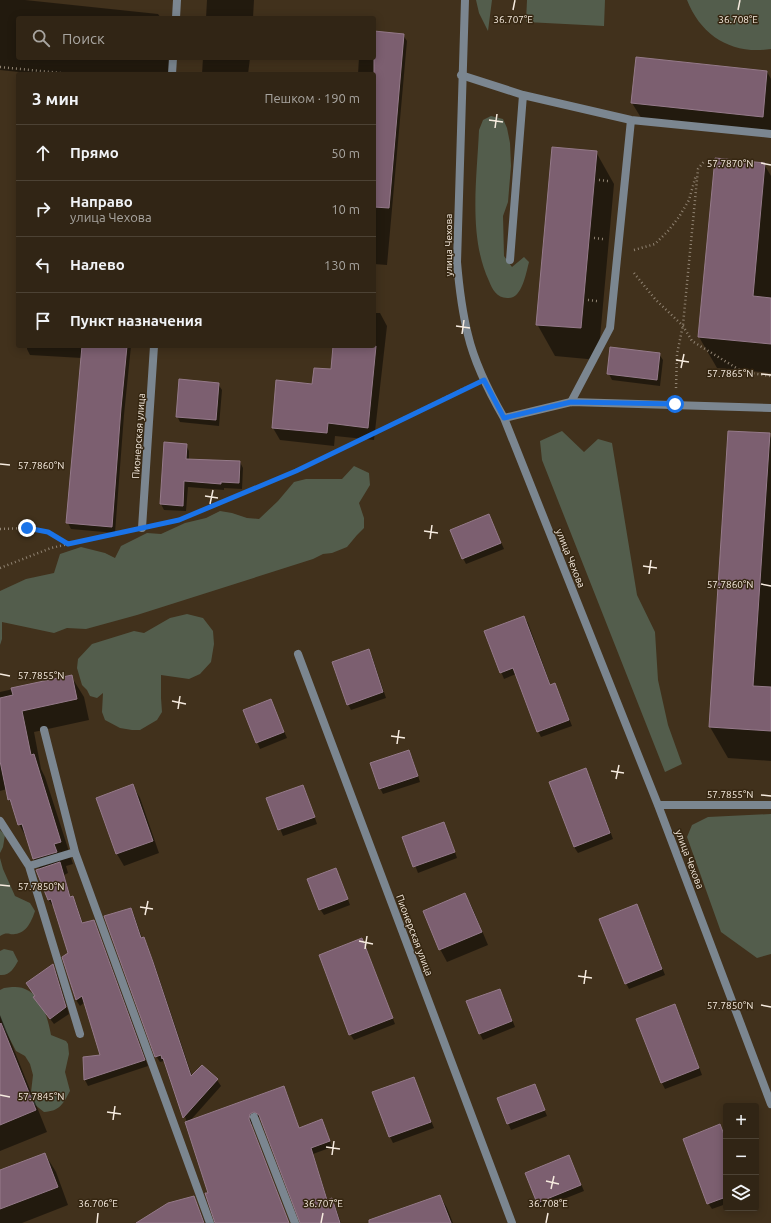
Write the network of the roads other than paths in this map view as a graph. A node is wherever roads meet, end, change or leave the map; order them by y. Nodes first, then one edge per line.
1 (177, 0) edge
2 (464, 0) edge
3 (176, 16) edge
4 (173, 60) edge
5 (172, 72) edge
6 (461, 75) junction
7 (523, 95) junction
8 (631, 120) junction
9 (771, 134) edge
10 (510, 260) dead end
11 (154, 348) edge
12 (571, 402) junction
13 (771, 408) edge
14 (504, 418) junction
15 (142, 528) road end
16 (298, 654) dead end
17 (44, 730) dead end
18 (771, 804) edge
19 (658, 805) junction
20 (0, 821) edge
21 (75, 852) junction
22 (28, 866) junction
23 (80, 1034) dead end
24 (771, 1104) edge
25 (254, 1117) dead end
26 (210, 1223) edge
27 (296, 1223) edge
28 (512, 1223) edge

1 - 3 street
2 - 6 street, улица Чехова
4 - 5 street
6 - 7 street
6 - 14 street, улица Чехова
7 - 8 street
7 - 10 street
8 - 9 street
8 - 12 street
11 - 15 street, Пионерская улица
12 - 13 street
12 - 14 street
14 - 19 street, улица Чехова
16 - 28 street, Пионерская улица
17 - 21 street
18 - 19 street
19 - 24 street, улица Чехова
20 - 22 street
21 - 22 street
21 - 26 street
22 - 23 street
25 - 27 street

